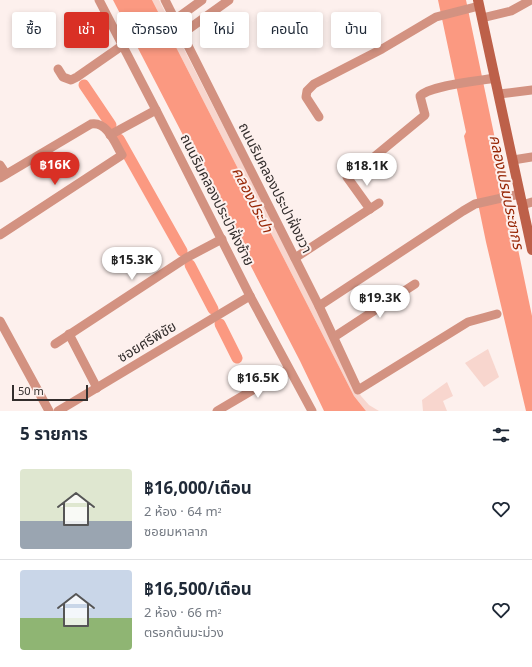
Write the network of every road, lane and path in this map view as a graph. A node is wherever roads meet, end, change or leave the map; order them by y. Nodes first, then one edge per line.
1 (99, 0) edge
2 (165, 0) edge
3 (202, 0) edge
4 (229, 0) edge
5 (531, 0) edge
6 (476, 5) edge
7 (172, 12) edge
8 (186, 12) edge
9 (482, 18) junction
10 (192, 27) edge
11 (117, 34) edge
12 (119, 48) edge
13 (125, 48) edge
14 (190, 48) edge
15 (58, 69) dead end
16 (495, 78) junction
17 (532, 90) edge
18 (499, 94) junction
19 (156, 110) junction
20 (319, 117) dead end
21 (110, 135) junction
22 (532, 157) edge
23 (513, 160) junction
24 (368, 162) dead end
25 (0, 165) edge
26 (3, 176) edge
27 (347, 177) dead end
28 (520, 194) junction
29 (379, 203) dead end
30 (527, 204) edge
31 (370, 209) junction
32 (0, 236) edge
33 (222, 239) junction
34 (532, 250) edge
35 (295, 258) junction
36 (415, 284) dead end
37 (250, 296) junction
38 (319, 306) junction
39 (497, 314) dead end
40 (0, 321) edge
41 (69, 334) junction
42 (334, 337) junction
43 (54, 344) dead end
44 (288, 369) junction
45 (97, 388) junction
46 (49, 411) edge
47 (58, 411) edge
48 (217, 411) edge
49 (312, 411) edge

1 - 11 street, ถนนริมคลองประปาฝั่งซ้าย
2 - 7 street, ถนนริมคลองประปาฝั่งขวา
3 - 8 street
4 - 10 street
5 - 9 street
6 - 9 main road
6 - 20 street
9 - 16 main road
12 - 15 street
13 - 19 street, ถนนริมคลองประปาฝั่งซ้าย
14 - 35 street, ถนนริมคลองประปาฝั่งขวา
16 - 18 main road
16 - 24 street
17 - 18 street
18 - 23 main road
19 - 21 street
19 - 33 street, ถนนริมคลองประปาฝั่งซ้าย
21 - 26 street
21 - 32 street
22 - 23 street
23 - 28 main road
25 - 26 street
27 - 31 street
28 - 30 main road
28 - 38 street
29 - 31 street
30 - 34 main road
31 - 35 street
33 - 37 street, ถนนริมคลองประปาฝั่งซ้าย
33 - 41 street
35 - 38 street, ถนนริมคลองประปาฝั่งขวา
36 - 42 street
37 - 44 street, ถนนริมคลองประปาฝั่งซ้าย
37 - 45 street, ซอยศรีพิชัย
38 - 42 street, ถนนริมคลองประปาฝั่งขวา
39 - 42 street, ถนนริมคลองประปาฝั่งขวา
40 - 46 street
41 - 43 street
41 - 45 street
44 - 48 street
44 - 49 street, ถนนริมคลองประปาฝั่งซ้าย
45 - 47 street, ซอยศรีพิชัย

